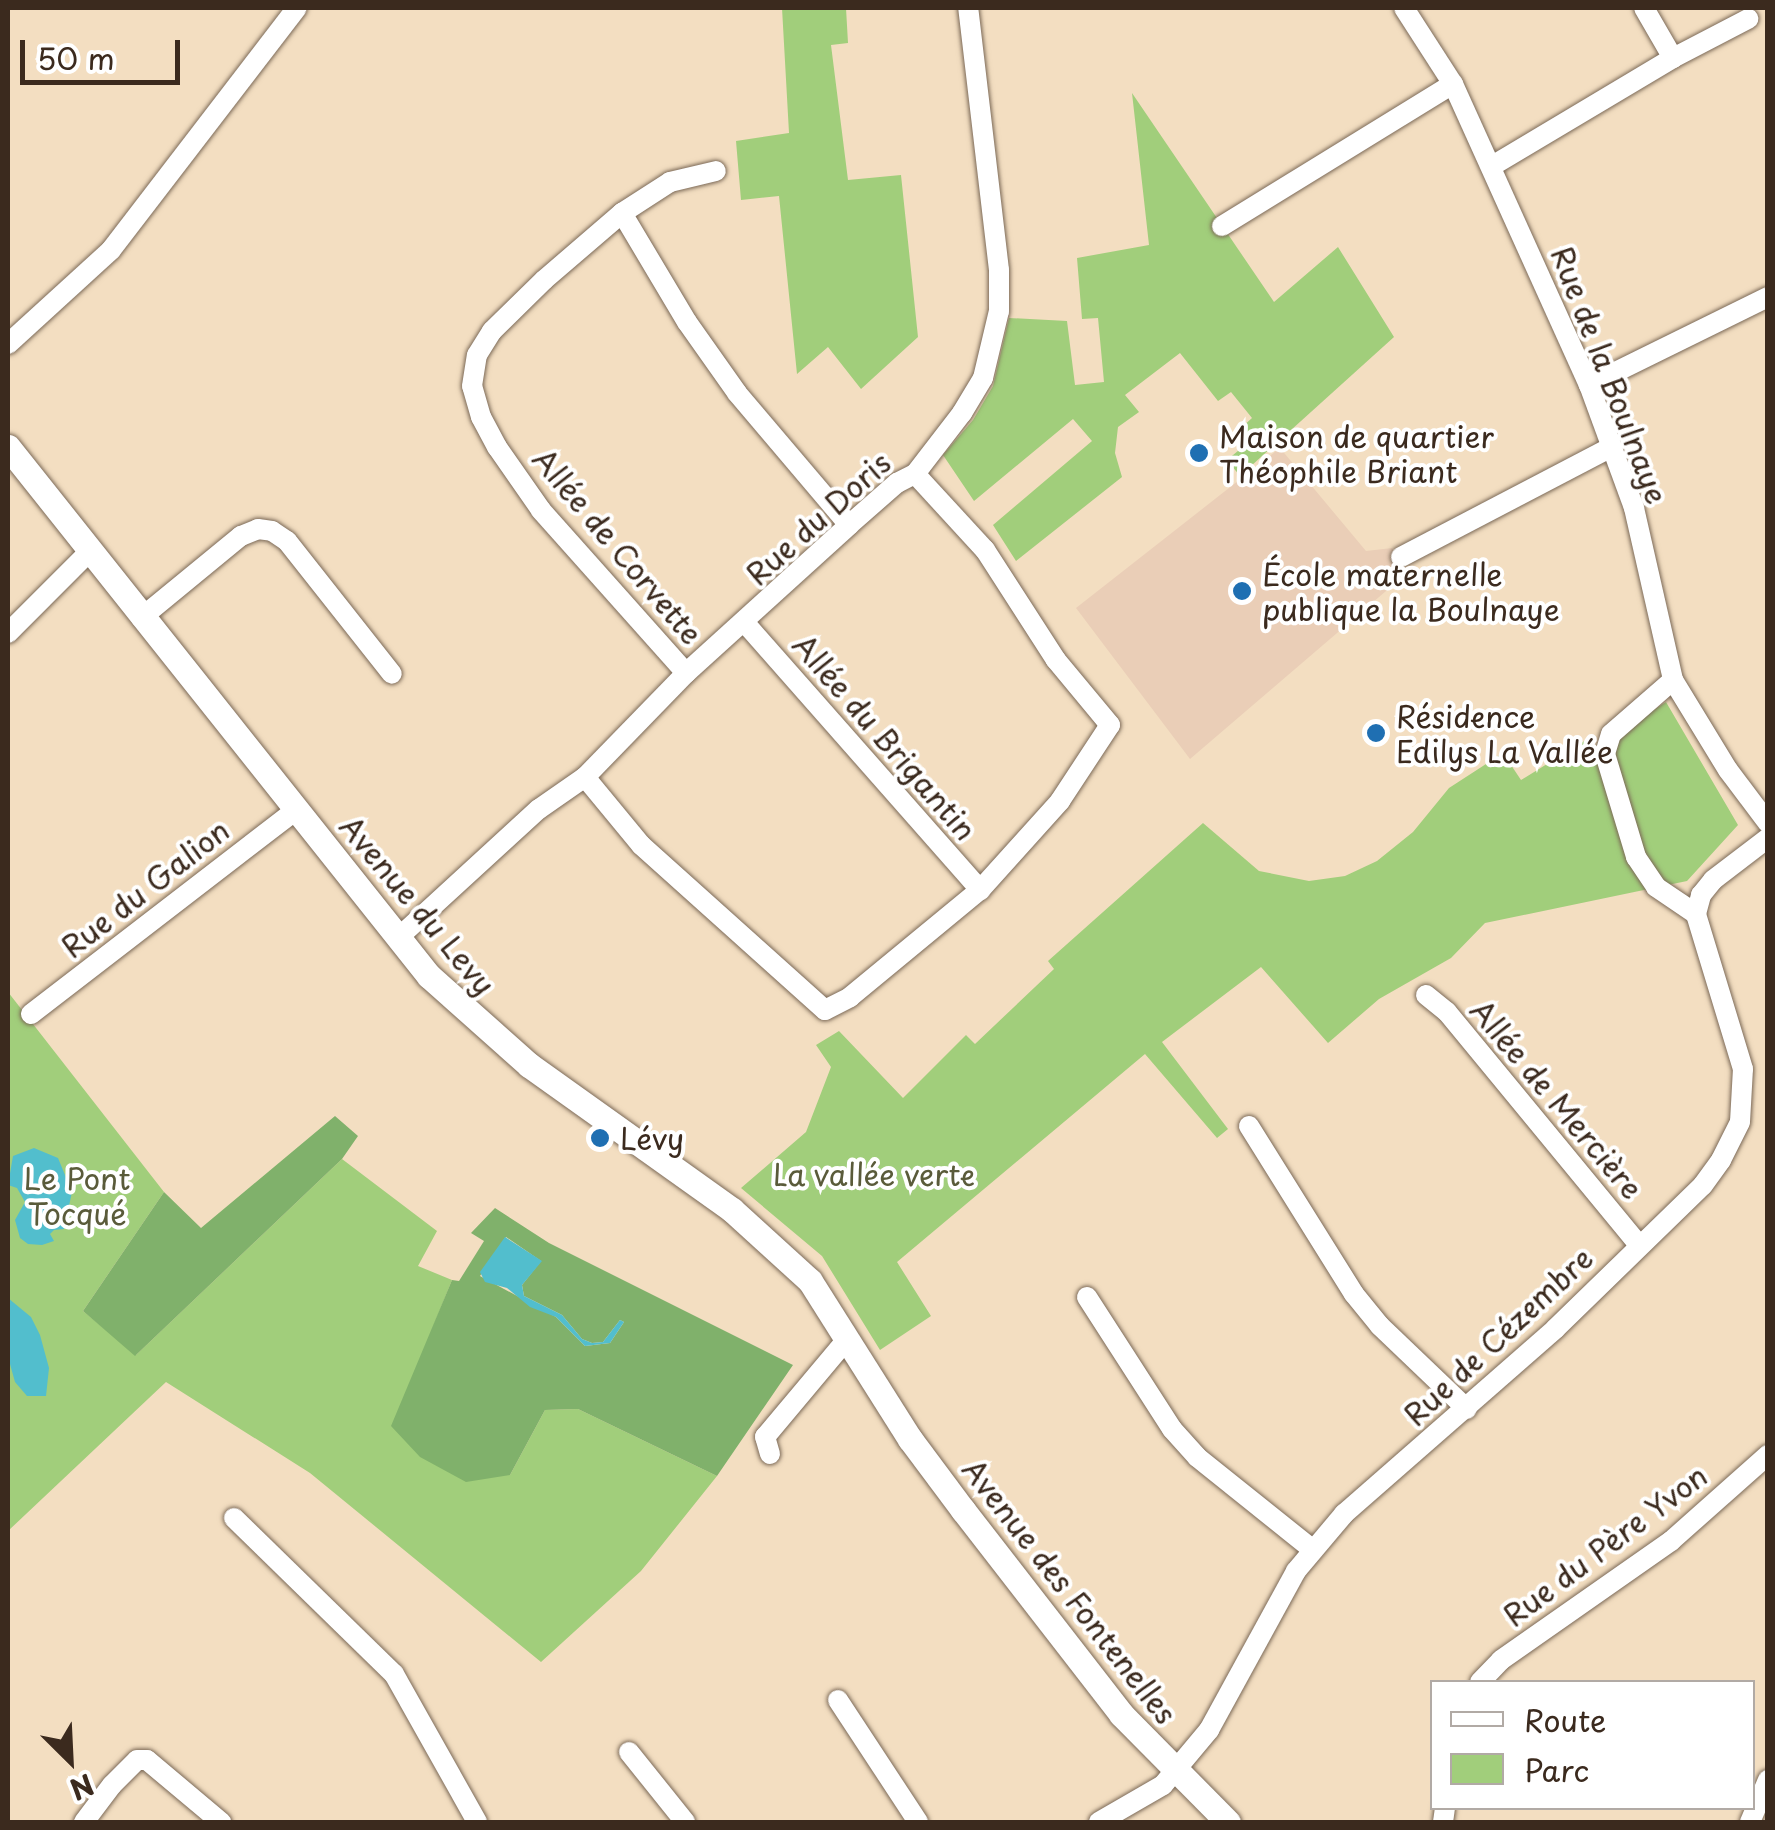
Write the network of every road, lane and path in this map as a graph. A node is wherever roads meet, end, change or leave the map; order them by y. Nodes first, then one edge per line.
1 (297, 8) edge
2 (968, 8) edge
3 (1404, 8) edge
4 (1644, 8) edge
5 (1748, 19) dead end
6 (1673, 58) junction
7 (1453, 84) junction
8 (1492, 166) junction
9 (716, 172) dead end
10 (622, 213) junction
11 (1222, 226) dead end
12 (1768, 297) edge
13 (8, 344) edge
14 (1589, 385) junction
15 (1611, 446) junction
16 (8, 447) edge
17 (915, 474) junction
18 (849, 525) junction
19 (88, 553) junction
20 (1402, 557) dead end
21 (141, 618) junction
22 (745, 623) junction
23 (8, 633) edge
24 (686, 673) junction
25 (392, 674) dead end
26 (1673, 680) junction
27 (585, 777) junction
28 (296, 810) junction
29 (1768, 823) edge
30 (1768, 838) edge
31 (980, 890) junction
32 (1696, 914) junction
33 (398, 938) junction
34 (1426, 994) dead end
35 (31, 1014) dead end
36 (1249, 1126) dead end
37 (1639, 1245) junction
38 (1087, 1297) dead end
39 (848, 1338) junction
40 (877, 1386) joint
41 (1467, 1409) junction
42 (770, 1454) dead end
43 (1768, 1455) edge
44 (234, 1518) dead end
45 (1312, 1548) junction
46 (1482, 1680) edge
47 (838, 1700) dead end
48 (629, 1752) dead end
49 (1174, 1769) junction
50 (1768, 1780) edge
51 (84, 1822) edge
52 (221, 1822) edge
53 (477, 1822) edge
54 (685, 1822) edge
55 (918, 1822) edge
56 (1099, 1822) edge
57 (1228, 1822) edge
58 (1750, 1822) edge

1 - 13 street
2 - 17 street, Rue du Doris
3 - 7 street, Rue de la Boulnaye
4 - 6 street
5 - 6 street
6 - 8 street
7 - 8 street, Rue de la Boulnaye
7 - 11 street
8 - 14 street, Rue de la Boulnaye
9 - 10 street, Allée de Corvette
10 - 18 street
10 - 24 street, Allée de Corvette
12 - 14 street
14 - 15 street, Rue de la Boulnaye
15 - 20 street
15 - 26 street, Rue de la Boulnaye
16 - 19 street, Avenue du Levy
17 - 18 street, Rue du Doris
17 - 31 street
18 - 22 street, Rue du Doris
19 - 21 street, Avenue du Levy
19 - 23 street
21 - 25 street
21 - 28 street, Avenue du Levy
22 - 24 street, Rue du Doris
22 - 31 street, Allée du Brigantin
24 - 27 street, Rue du Doris
26 - 29 street, Rue de la Boulnaye
26 - 32 street
27 - 31 street
27 - 33 street, Rue du Doris
28 - 33 street, Avenue du Levy
28 - 35 street, Rue du Galion
30 - 32 street
32 - 37 street, Rue de Cézembre
33 - 39 street, Avenue du Levy
34 - 37 street, Allée de Mercière
36 - 41 street
37 - 41 street, Rue de Cézembre
38 - 45 street
39 - 40 street, Avenue du Levy
39 - 42 street
40 - 49 street, Avenue des Fontenelles
41 - 45 street, Rue de Cézembre
43 - 46 street, Rue du Père Yvon
44 - 53 street
45 - 49 street, Rue de Cézembre
47 - 55 street
48 - 54 street
49 - 56 street, Rue de Cézembre
49 - 57 street, Avenue des Fontenelles
50 - 58 street
51 - 52 street

